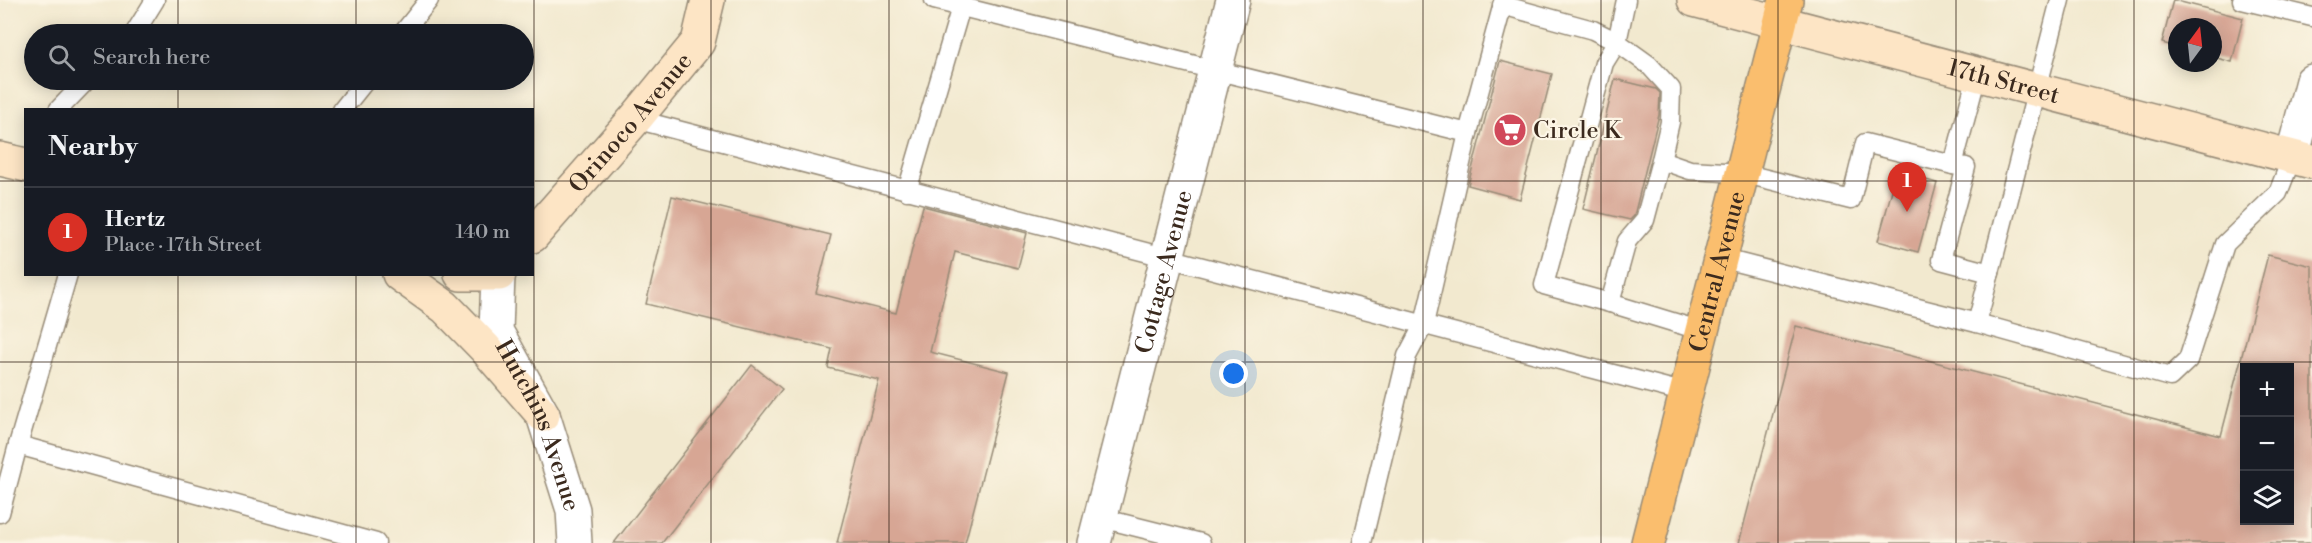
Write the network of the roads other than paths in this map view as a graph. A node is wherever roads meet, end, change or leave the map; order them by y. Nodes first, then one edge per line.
1 (155, 0) edge
2 (429, 0) edge
3 (708, 0) edge
4 (934, 0) edge
5 (1233, 0) edge
6 (1626, 0) edge
7 (1694, 0) edge
8 (2060, 0) edge
9 (2242, 0) edge
10 (1503, 3) edge
11 (962, 4) edge
12 (1783, 11) edge
13 (2312, 17) edge
14 (141, 24) edge
15 (410, 24) edge
16 (1617, 42) junction
17 (1215, 70) junction
18 (1977, 75) junction
19 (2312, 81) edge
20 (77, 90) edge
21 (358, 90) edge
22 (2036, 90) junction
23 (60, 108) edge
24 (344, 108) edge
25 (635, 119) junction
26 (1468, 133) junction
27 (0, 159) edge
28 (1661, 160) junction
29 (2302, 160) edge
30 (24, 165) edge
31 (1953, 165) junction
32 (1742, 173) junction
33 (907, 191) junction
34 (534, 234) edge
35 (1167, 257) junction
36 (1720, 258) junction
37 (1990, 273) junction
38 (67, 276) edge
39 (402, 276) edge
40 (499, 276) edge
41 (1610, 303) junction
42 (1977, 323) junction
43 (1424, 324) junction
44 (1702, 331) junction
45 (1686, 393) junction
46 (543, 415) junction
47 (18, 445) junction
48 (0, 513) edge
49 (1098, 530) edge
50 (376, 543) edge
51 (575, 543) edge
52 (1202, 543) edge
53 (1362, 543) edge
54 (1648, 543) edge

1 - 14 lane
2 - 15 lane
3 - 25 street, Orinoco Avenue
4 - 11 lane
5 - 17 street, Cottage Avenue
6 - 16 lane
7 - 12 street, 17th Street
8 - 22 lane
9 - 13 lane
10 - 16 lane
10 - 26 lane
11 - 17 lane
11 - 33 lane
12 - 18 street, 17th Street
12 - 32 main road, Central Avenue
16 - 28 lane
16 - 41 lane
17 - 26 lane
17 - 35 street, Cottage Avenue
18 - 22 street, 17th Street
18 - 31 lane
19 - 29 street
20 - 23 lane
21 - 24 lane
22 - 29 street, 17th Street
22 - 37 lane
25 - 33 lane
25 - 34 street, Orinoco Avenue
26 - 43 lane
27 - 30 street
28 - 32 lane
28 - 41 lane
29 - 42 lane
31 - 32 lane
31 - 37 lane
32 - 36 main road, Central Avenue
33 - 35 lane
35 - 43 lane
35 - 49 street, Cottage Avenue
36 - 42 lane
36 - 44 main road, Central Avenue
37 - 42 lane
38 - 47 lane
39 - 46 street
40 - 46 street, Hutchins Avenue
41 - 44 lane
43 - 45 lane
43 - 53 lane
44 - 45 main road, Central Avenue
45 - 54 main road, Central Avenue
46 - 51 street, Hutchins Avenue
47 - 48 lane
47 - 50 lane
49 - 52 lane

